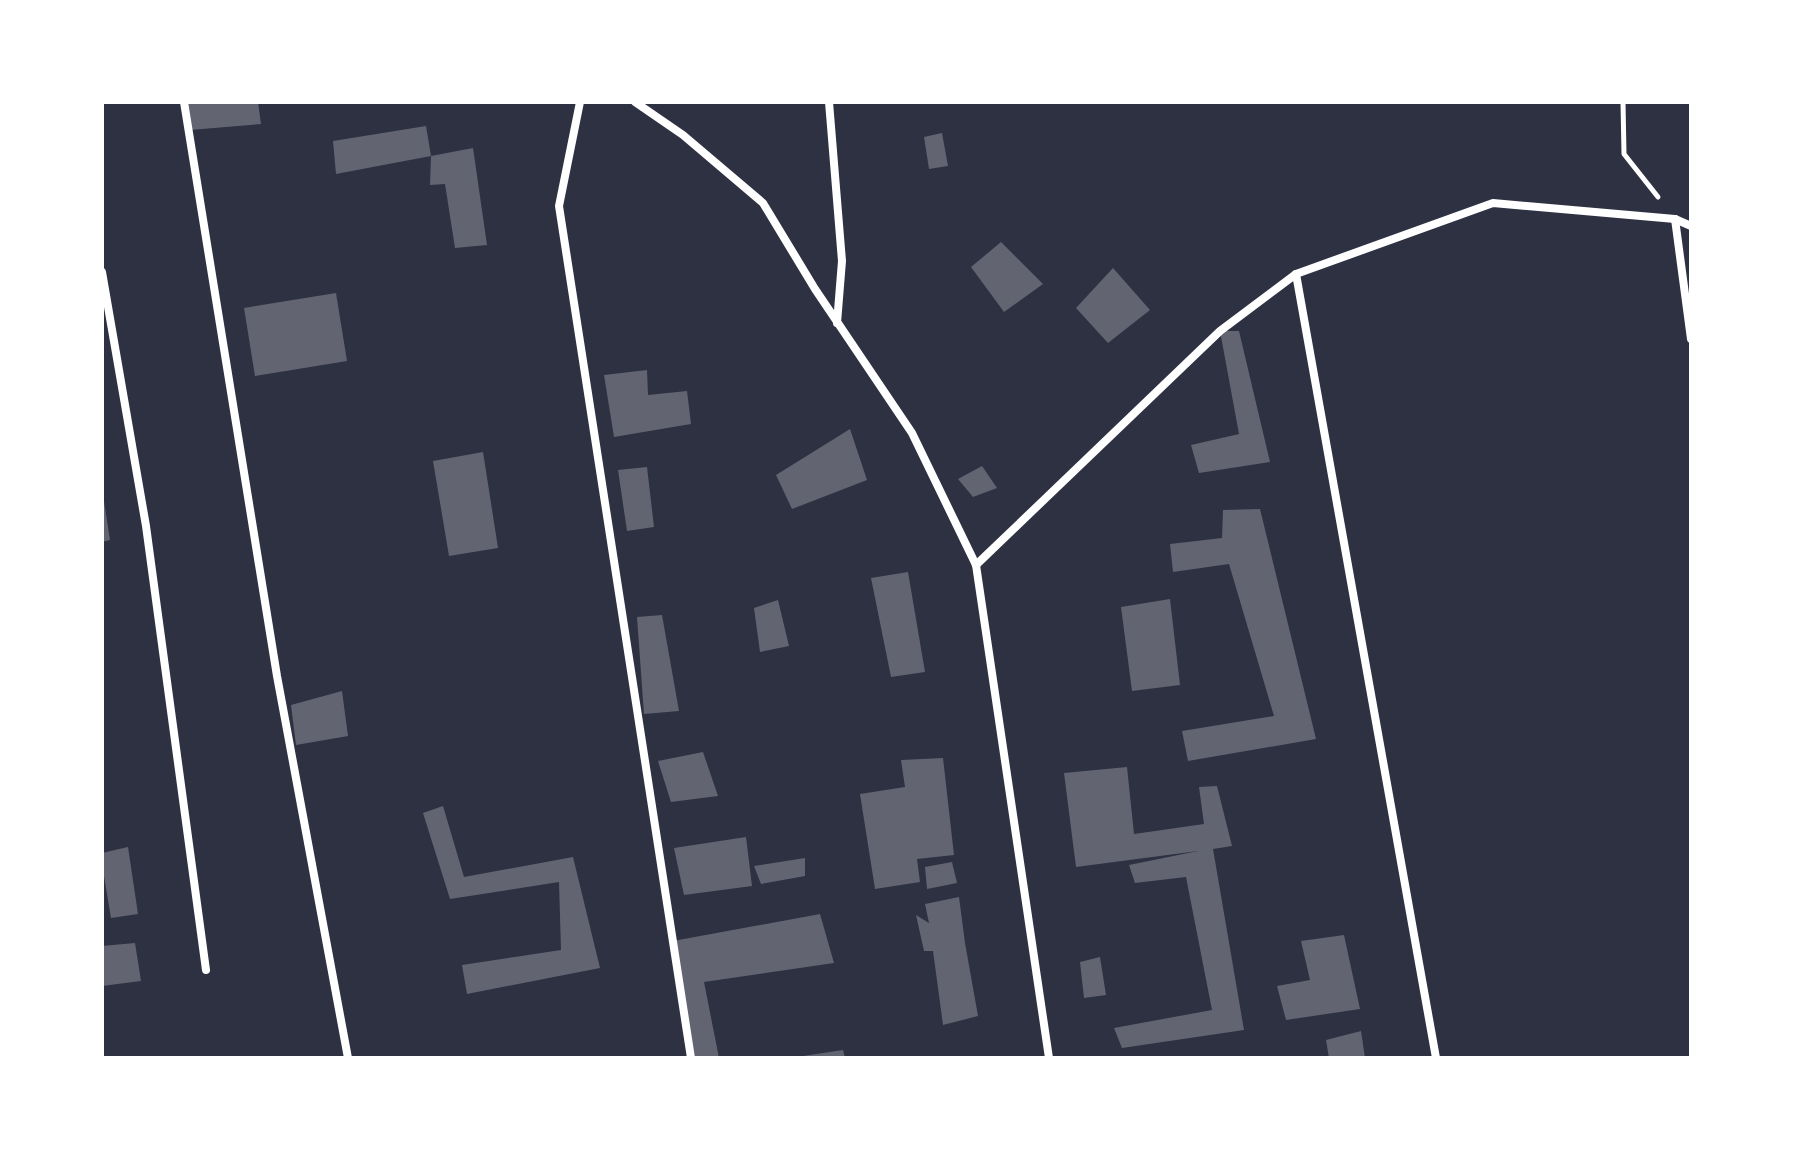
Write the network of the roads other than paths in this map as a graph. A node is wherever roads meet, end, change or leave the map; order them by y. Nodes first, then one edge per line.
1 (184, 102) edge
2 (580, 102) edge
3 (635, 102) edge
4 (829, 102) edge
5 (1675, 219) junction
6 (1691, 226) edge
7 (102, 272) edge
8 (1296, 274) junction
9 (837, 323) junction
10 (1691, 339) edge
11 (976, 565) junction
12 (206, 970) dead end
13 (348, 1058) edge
14 (691, 1058) edge
15 (1049, 1058) edge
16 (1436, 1058) edge

1 - 13 street
2 - 14 street
3 - 9 street
4 - 9 street
5 - 6 street
5 - 8 street
5 - 10 street
7 - 12 street
8 - 11 street
8 - 16 street
9 - 11 street
11 - 15 street

